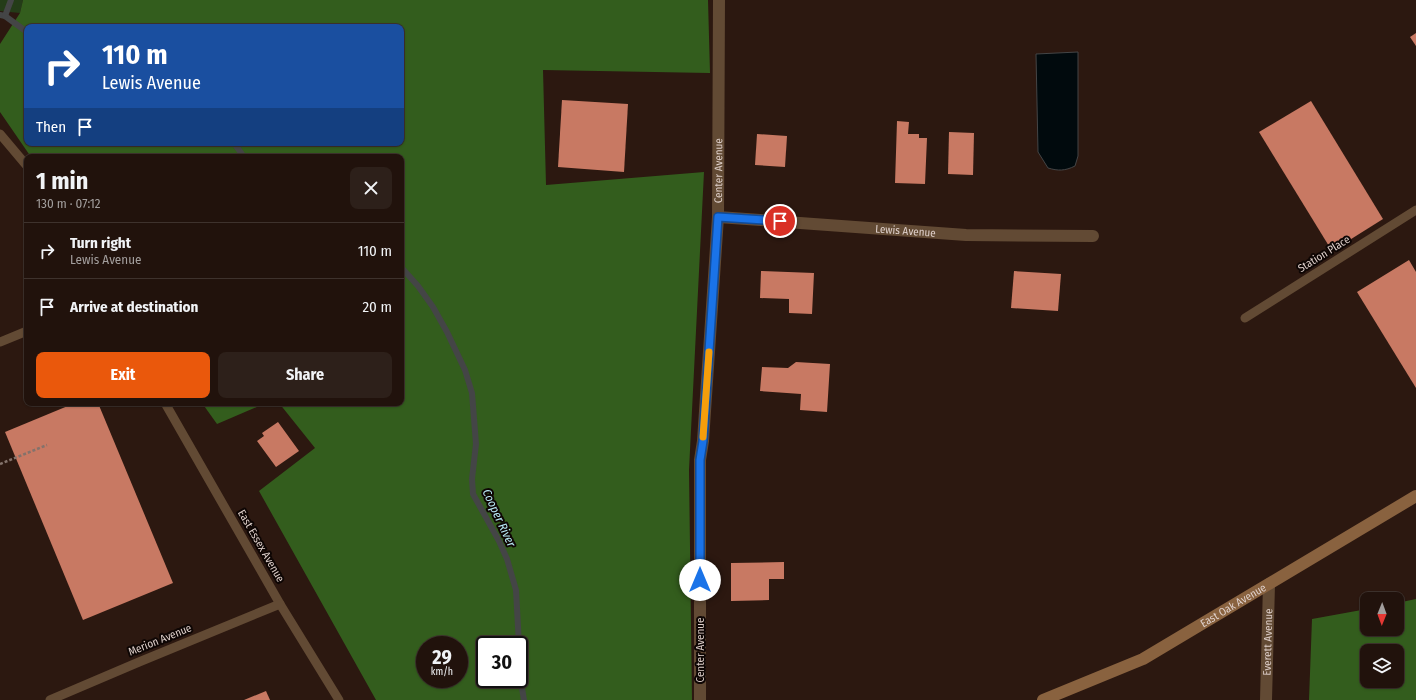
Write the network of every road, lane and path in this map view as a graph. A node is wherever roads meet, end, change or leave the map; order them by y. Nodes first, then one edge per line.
1 (719, 0) edge
2 (0, 134) edge
3 (24, 162) edge
4 (1416, 210) edge
5 (718, 217) junction
6 (1093, 236) dead end
7 (1245, 318) dead end
8 (24, 332) edge
9 (0, 342) edge
10 (166, 406) edge
11 (47, 445) dead end
12 (0, 464) edge
13 (1416, 496) edge
14 (1270, 584) junction
15 (280, 604) junction
16 (50, 700) edge
17 (339, 700) edge
18 (700, 700) edge
19 (1042, 700) edge
20 (1266, 700) edge

1 - 5 street, Center Avenue
2 - 3 lane
4 - 7 lane, Station Place
5 - 6 street, Lewis Avenue
5 - 18 street, Center Avenue
8 - 9 lane
10 - 15 lane, East Essex Avenue
11 - 12 path
13 - 14 street, East Oak Avenue
14 - 19 street, East Oak Avenue
14 - 20 street, Everett Avenue
15 - 16 lane, Merion Avenue
15 - 17 lane, East Essex Avenue

